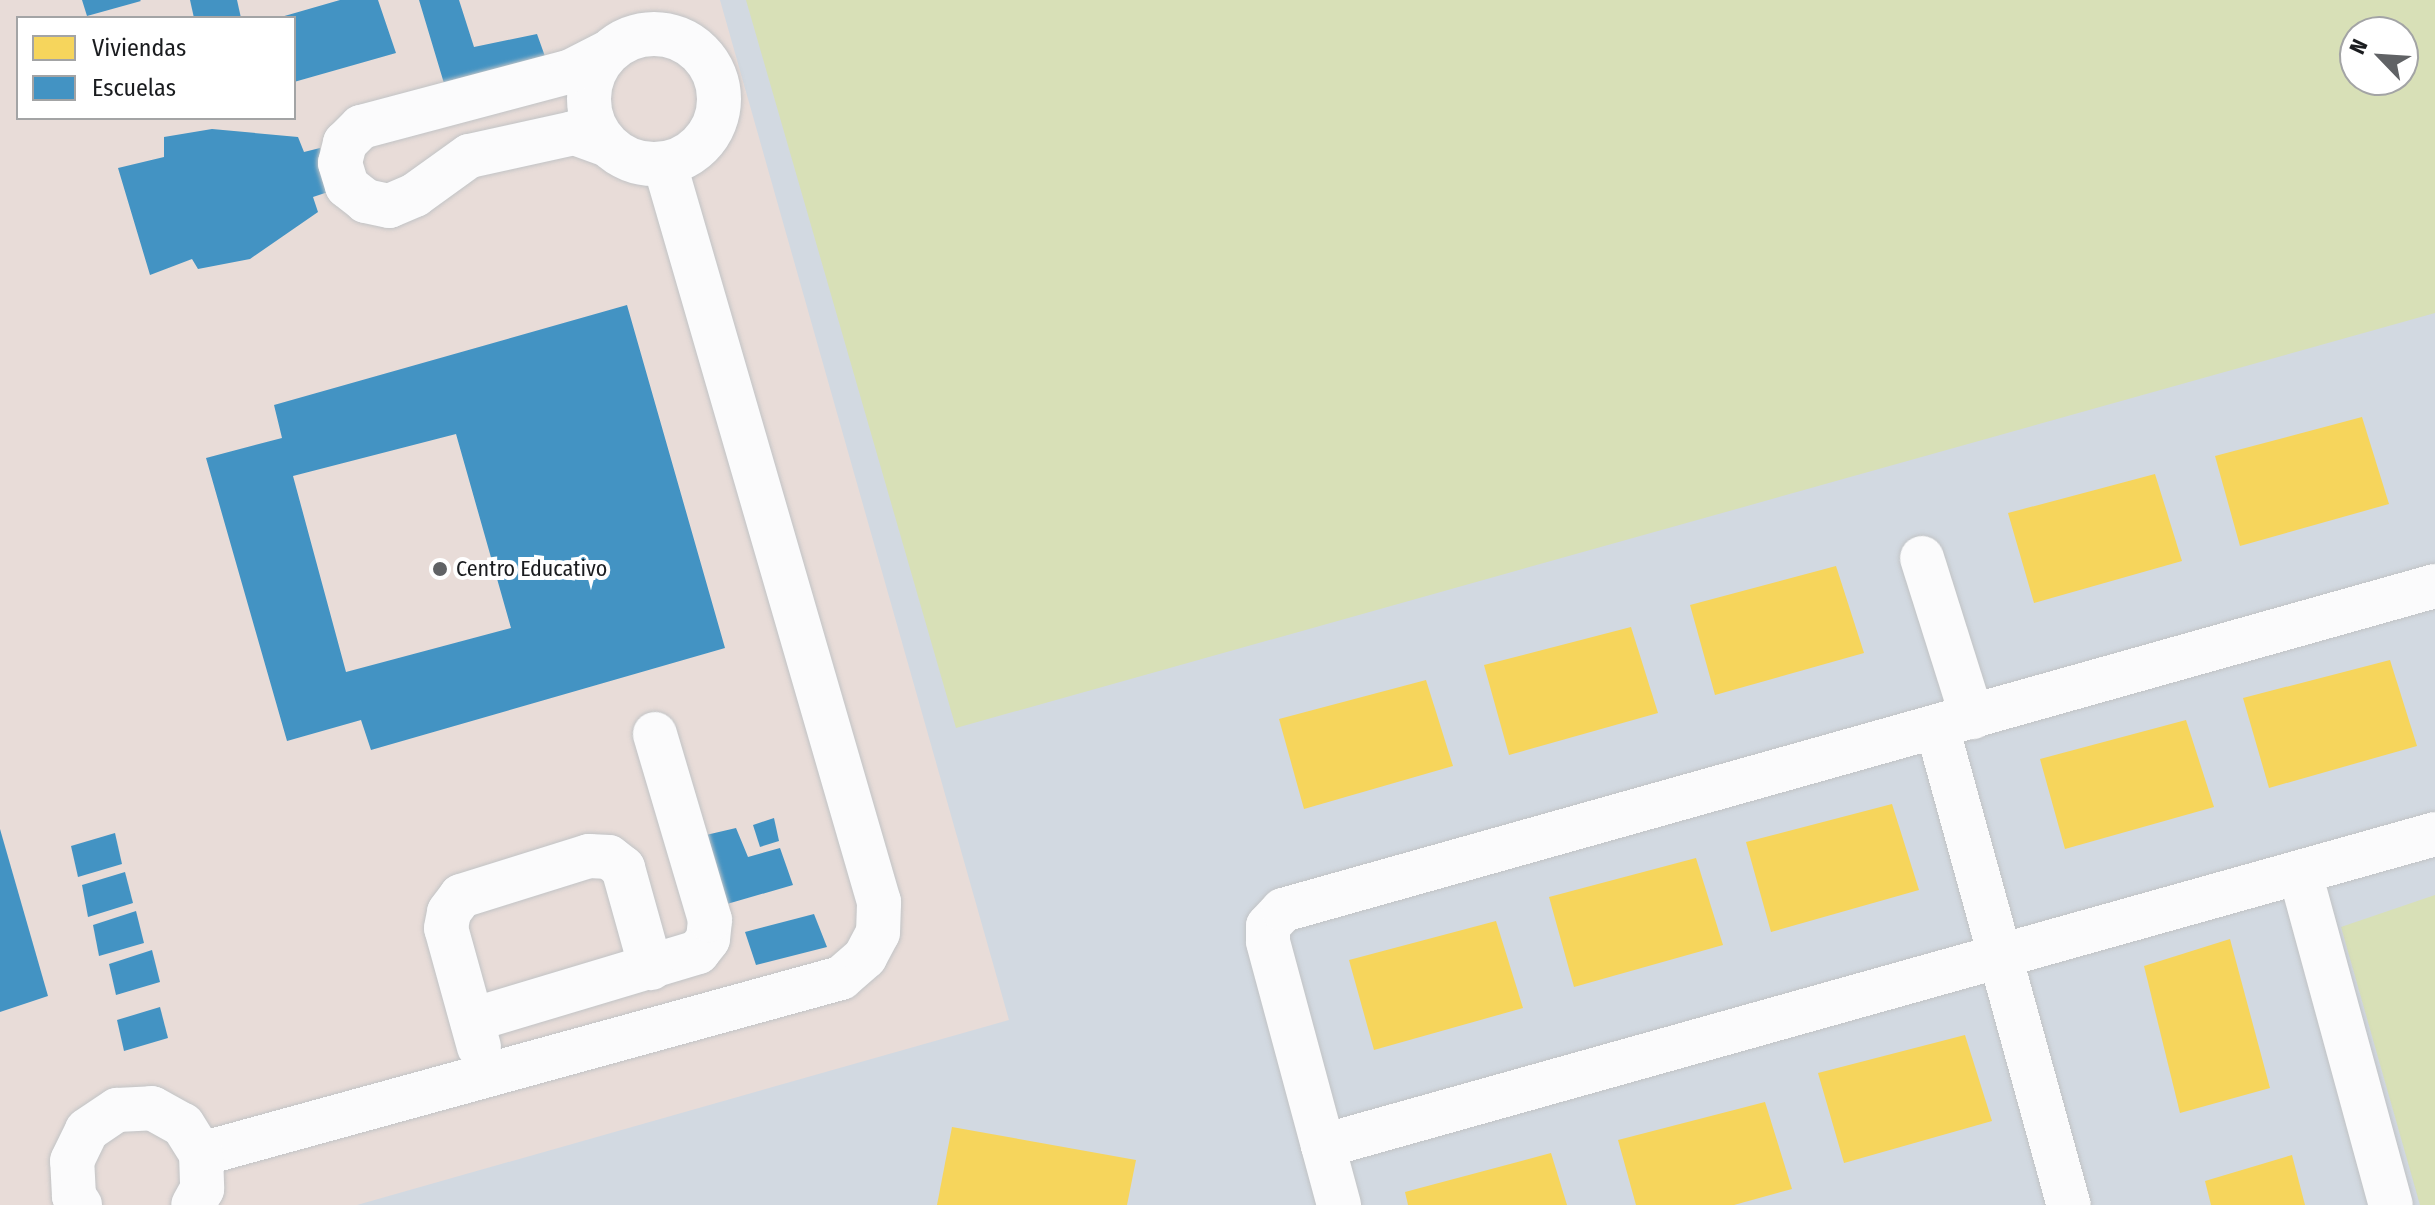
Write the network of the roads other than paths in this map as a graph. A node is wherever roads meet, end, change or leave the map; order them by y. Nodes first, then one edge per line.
1 (621, 29) edge
2 (605, 144) junction
3 (665, 165) junction
4 (1922, 558) dead end
5 (2435, 586) edge
6 (1954, 722) junction
7 (655, 734) dead end
8 (2435, 834) edge
9 (2300, 873) junction
10 (2001, 958) junction
11 (651, 968) junction
12 (472, 1020) junction
13 (487, 1076) junction
14 (1323, 1146) junction
15 (201, 1154) junction
16 (65, 1202) edge
17 (2067, 1204) edge
18 (193, 1205) edge
19 (1339, 1205) edge
20 (2391, 1205) edge

1 - 2 street
1 - 2 street
1 - 3 street
2 - 3 street
3 - 13 street
4 - 6 street
5 - 6 street
6 - 10 street
6 - 14 street
7 - 11 street
8 - 9 street
9 - 10 street
9 - 20 street
10 - 14 street
10 - 17 street
11 - 12 street
11 - 12 street
12 - 13 street
13 - 15 street
14 - 19 street
15 - 16 street
15 - 18 street

